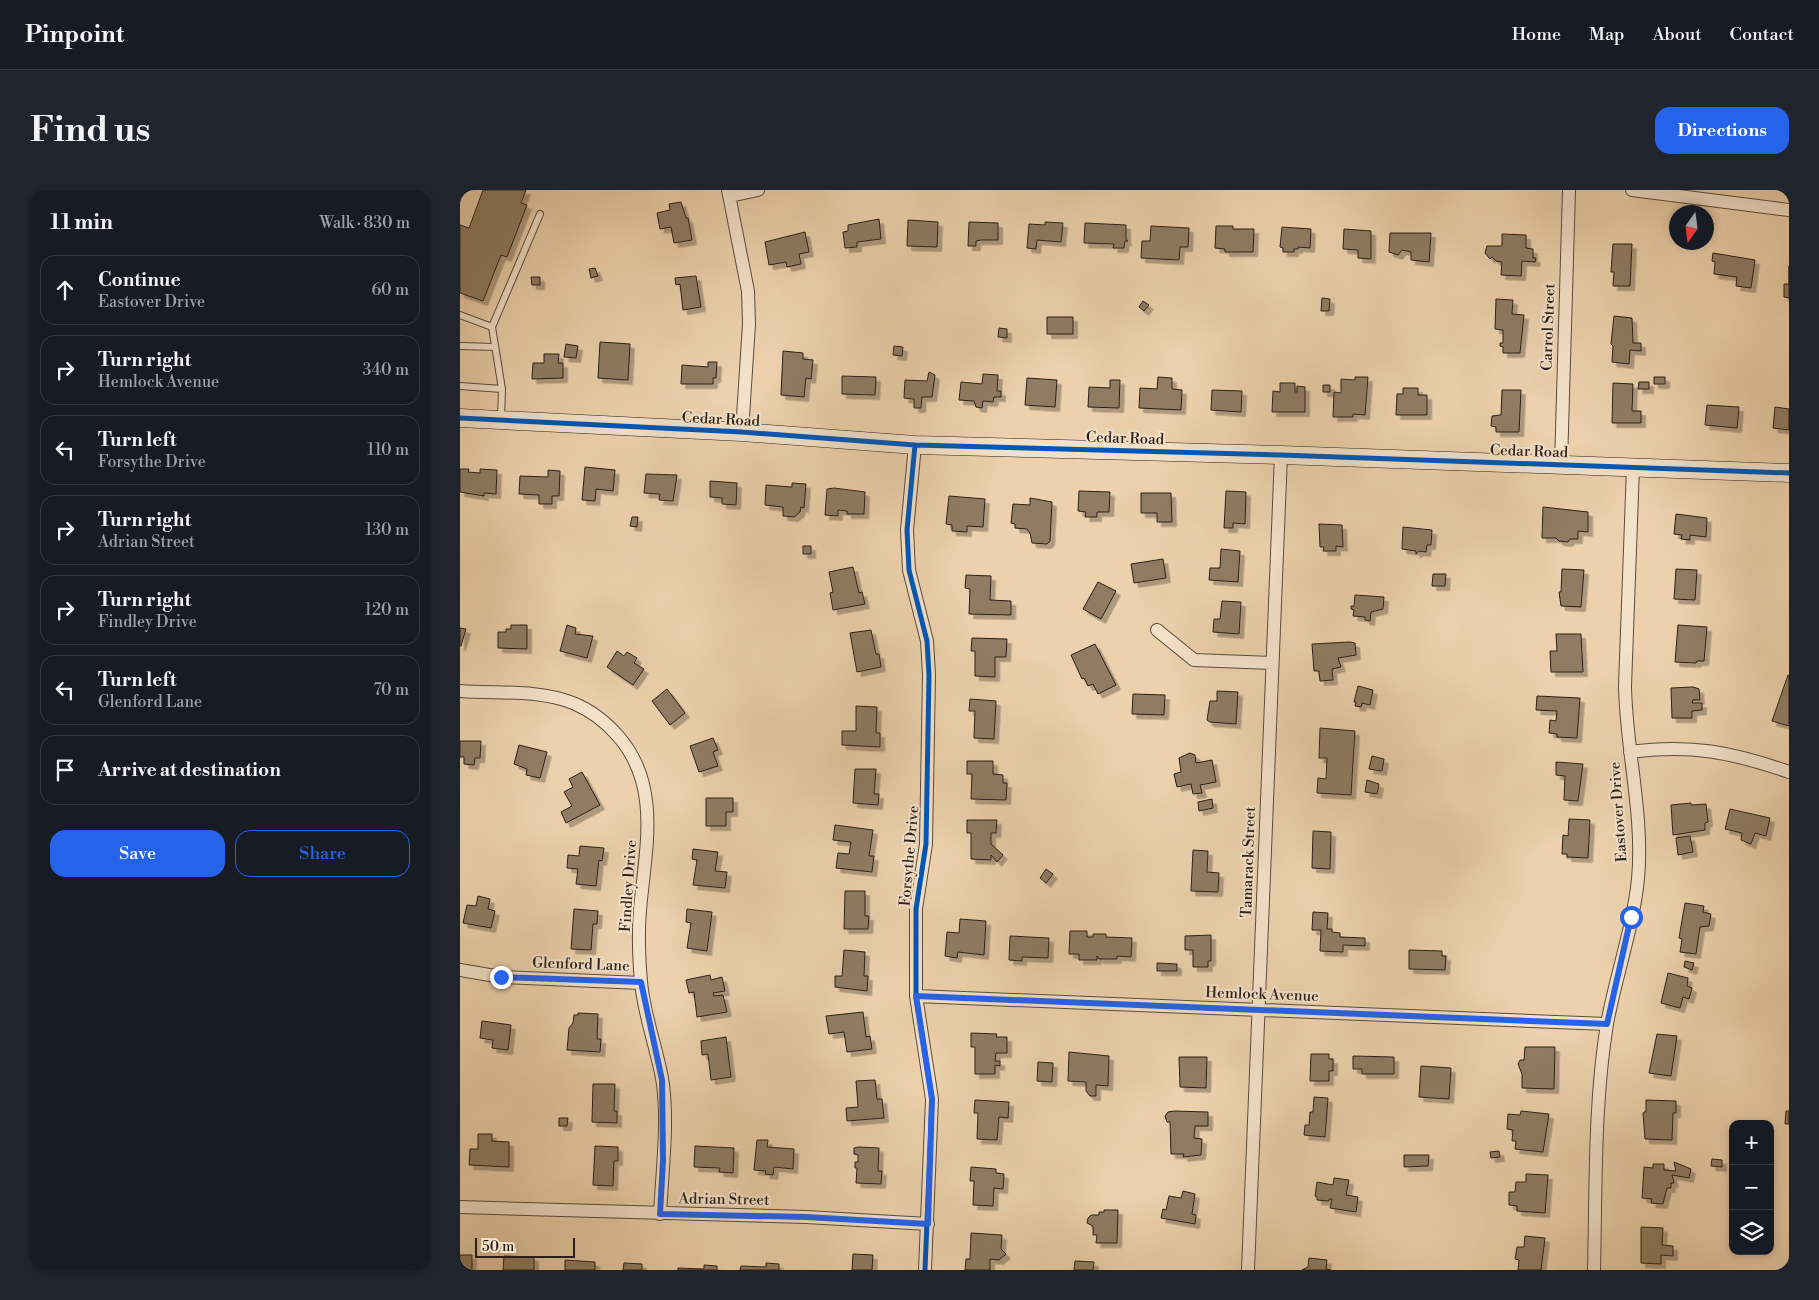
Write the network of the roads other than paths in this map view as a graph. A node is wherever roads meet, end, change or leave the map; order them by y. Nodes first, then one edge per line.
1 (758, 190) edge
2 (1569, 190) edge
3 (1632, 190) edge
4 (729, 193) edge
5 (1789, 210) edge
6 (540, 214) dead end
7 (460, 315) edge
8 (492, 327) junction
9 (460, 346) edge
10 (495, 347) junction
11 (460, 386) edge
12 (502, 389) junction
13 (460, 418) edge
14 (501, 420) junction
15 (742, 432) junction
16 (915, 445) junction
17 (1281, 455) junction
18 (1561, 464) junction
19 (1633, 468) junction
20 (1789, 473) edge
21 (1157, 630) dead end
22 (1272, 663) junction
23 (460, 691) edge
24 (1630, 752) junction
25 (1789, 772) edge
26 (460, 970) edge
27 (641, 982) junction
28 (916, 996) junction
29 (1260, 1010) junction
30 (1607, 1024) junction
31 (460, 1207) edge
32 (660, 1214) junction
33 (928, 1224) junction
34 (925, 1270) edge
35 (1248, 1270) edge
36 (1594, 1270) edge

1 - 4 street
2 - 18 street, Carrol Street
3 - 5 street
4 - 15 street
6 - 8 lane
7 - 8 lane
8 - 10 lane
9 - 10 lane
10 - 12 lane
11 - 12 lane
12 - 14 lane
13 - 14 street, Cedar Road
14 - 15 street, Cedar Road
15 - 16 street, Cedar Road
16 - 17 street, Cedar Road
16 - 28 street, Forsythe Drive
17 - 18 street, Cedar Road
17 - 22 street, Tamarack Street
18 - 19 street, Cedar Road
19 - 20 street, Cedar Road
19 - 24 street, Eastover Drive
21 - 22 street
22 - 29 street, Tamarack Street
23 - 27 street, Findley Drive
24 - 25 street
24 - 30 street, Eastover Drive
26 - 27 street, Glenford Lane
27 - 32 street, Findley Drive
28 - 29 street, Hemlock Avenue
28 - 33 street, Forsythe Drive
29 - 30 street, Hemlock Avenue
29 - 35 street, Tamarack Street
30 - 36 street, Eastover Drive
31 - 32 street, Adrian Street
32 - 33 street, Adrian Street
33 - 34 street, Forsythe Drive

